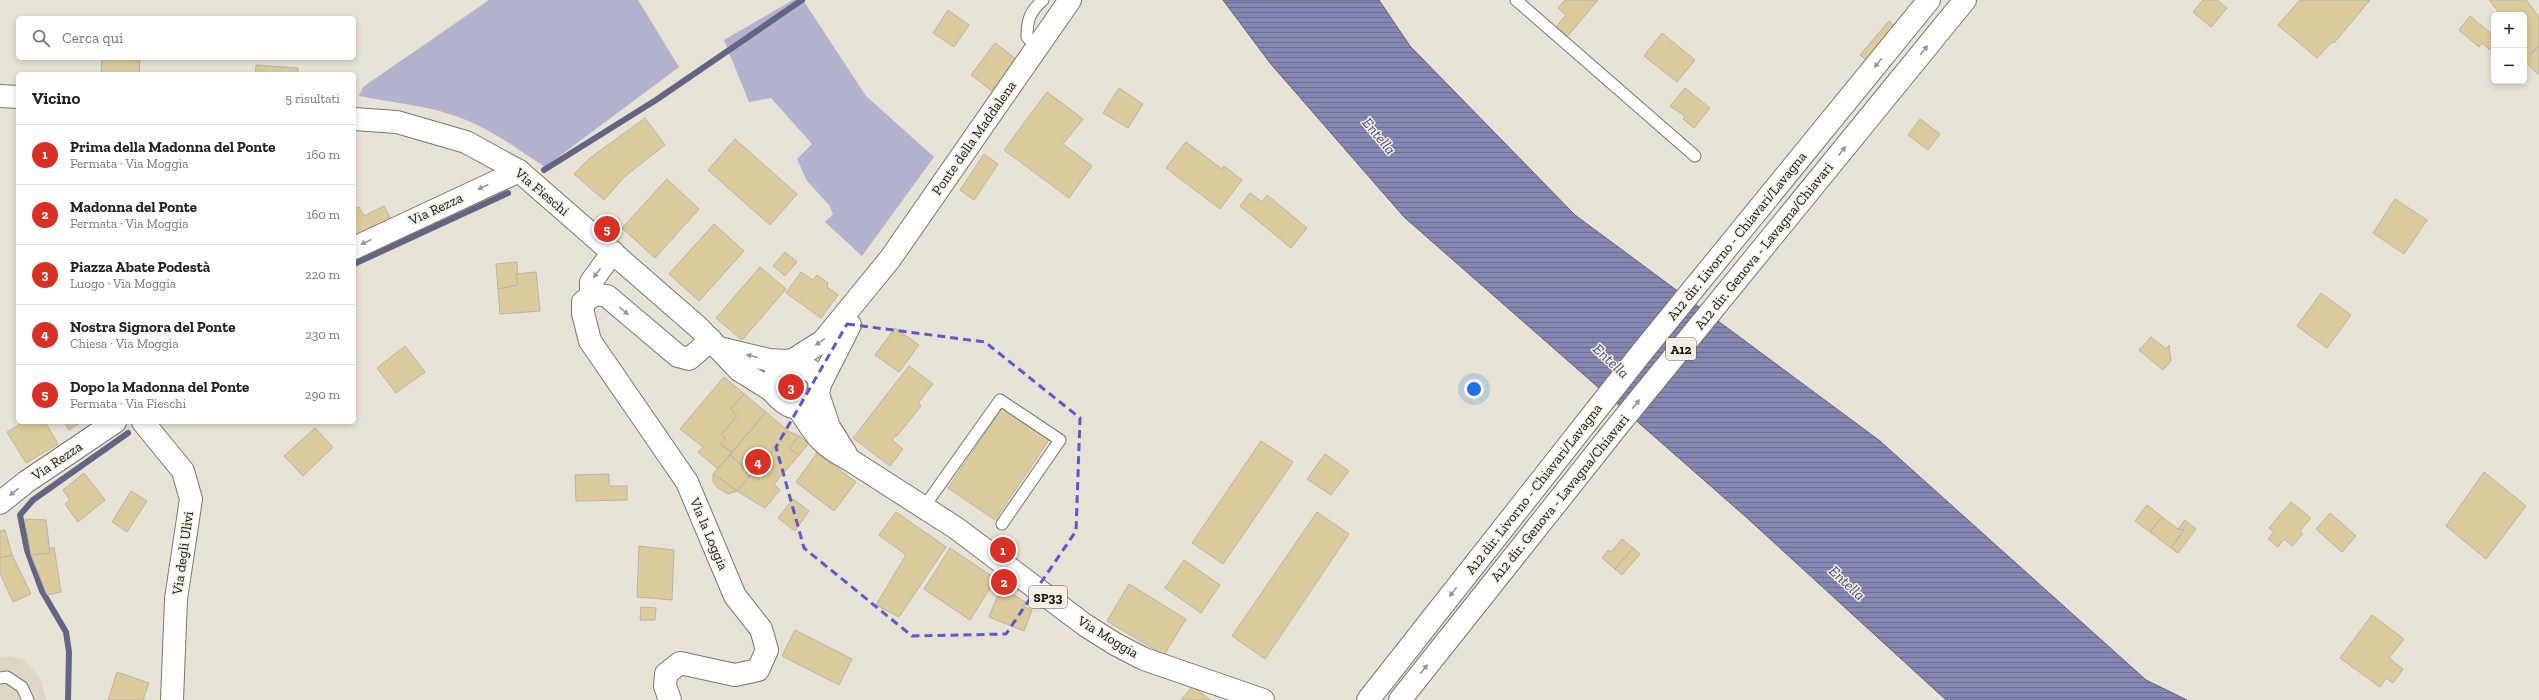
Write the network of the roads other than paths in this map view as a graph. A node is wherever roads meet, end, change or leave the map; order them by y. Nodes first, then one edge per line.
1 (1043, 0) edge
2 (1516, 0) edge
3 (1929, 0) edge
4 (1965, 0) edge
5 (1064, 8) edge
6 (1037, 47) junction
7 (0, 96) edge
8 (16, 97) edge
9 (356, 119) edge
10 (1695, 156) dead end
11 (519, 171) junction
12 (356, 247) edge
13 (613, 252) junction
14 (890, 259) junction
15 (591, 297) junction
16 (710, 339) junction
17 (790, 360) junction
18 (819, 389) junction
19 (771, 390) junction
20 (799, 409) junction
21 (113, 424) edge
22 (144, 424) edge
23 (850, 460) junction
24 (0, 503) edge
25 (924, 507) junction
26 (1002, 524) dead end
27 (0, 678) edge
28 (28, 700) edge
29 (172, 700) edge
30 (670, 700) edge
31 (1263, 700) edge
32 (1368, 700) edge
33 (1400, 700) edge

1 - 6 lane
2 - 10 lane
3 -> 32 main road, A12 dir. Livorno - Chiavari/Lavagna / A12
33 -> 4 main road, A12 dir. Genova - Lavagna/Chiavari / A12
5 - 6 main road, Ponte della Maddalena
6 - 14 main road, Ponte della Maddalena
7 - 8 main road
9 - 11 main road, Via Fieschi
11 -> 12 main road, Via Rezza
11 - 13 main road, Via Fieschi / SP33
13 -> 15 main road, Via la Loggia
13 - 16 main road, Via Fieschi / SP33
14 -> 17 main road, Ponte della Maddalena
14 - 18 main road, Ponte della Maddalena
15 -> 16 main road
15 - 30 main road, Via la Loggia
17 -> 16 main road, Via Moggia / SP33
16 - 19 main road, SP33
17 - 18 main road, Via Moggia / SP33
17 - 19 main road
18 - 20 main road
18 - 23 main road, Via Moggia / SP33
19 - 20 main road, SP33
20 - 23 main road, Via Moggia / SP33
21 -> 24 main road, Via Rezza
22 - 29 main road, Via degli Ulivi
23 - 25 main road, Via Moggia / SP33
25 - 26 lane
25 - 31 main road, Via Moggia / SP33
27 - 28 lane

